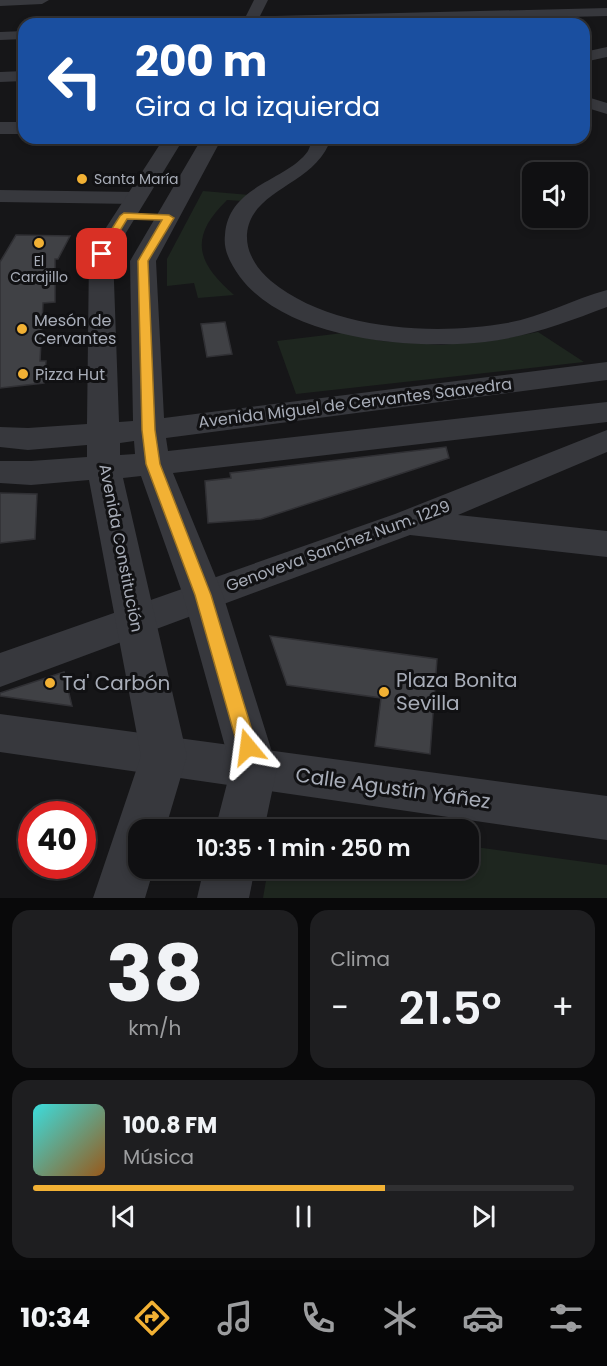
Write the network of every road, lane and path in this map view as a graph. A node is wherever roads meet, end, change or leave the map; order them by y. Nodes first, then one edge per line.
1 (42, 0) edge
2 (261, 0) edge
3 (524, 0) edge
4 (0, 2) edge
5 (282, 6) dead end
6 (607, 12) edge
7 (530, 14) junction
8 (252, 18) edge
9 (276, 18) edge
10 (402, 18) edge
11 (18, 35) edge
12 (0, 36) edge
13 (607, 52) edge
14 (590, 56) edge
15 (18, 76) edge
16 (0, 77) edge
17 (590, 103) edge
18 (607, 109) edge
19 (0, 128) edge
20 (18, 128) edge
21 (170, 144) edge
22 (209, 144) edge
23 (320, 144) edge
24 (0, 196) edge
25 (130, 207) junction
26 (169, 218) junction
27 (607, 298) edge
28 (607, 371) edge
29 (565, 376) junction
30 (601, 422) edge
31 (149, 430) junction
32 (102, 435) junction
33 (0, 437) edge
34 (153, 464) junction
35 (104, 469) junction
36 (0, 472) edge
37 (407, 523) junction
38 (607, 544) edge
39 (203, 595) junction
40 (135, 622) junction
41 (0, 670) edge
42 (0, 733) edge
43 (164, 756) junction
44 (254, 768) junction
45 (607, 818) edge
46 (144, 819) edge
47 (242, 819) edge
48 (128, 869) edge
49 (227, 879) edge
50 (119, 898) edge
51 (223, 898) edge

1 - 4 street
2 - 8 street
3 - 7 street
5 - 9 street
6 - 7 street
7 - 10 street
11 - 12 street
13 - 14 street
15 - 16 street
17 - 18 street
19 - 20 street
21 - 25 street, Avenida Constitución
22 - 26 street
23 - 27 street
24 - 25 street
25 - 26 street
25 - 32 street, Avenida Constitución
26 - 31 street
28 - 29 street, Avenida Miguel de Cervantes Saavedra
29 - 30 street
29 - 31 street, Avenida Miguel de Cervantes Saavedra
30 - 34 street
30 - 37 street, Genoveva Sanchez Num. 1229
31 - 32 street, Avenida Miguel de Cervantes Saavedra
31 - 34 street
32 - 33 street, Avenida Miguel de Cervantes Saavedra
32 - 35 street, Avenida Constitución
34 - 35 street
34 - 39 street
35 - 36 street
35 - 40 street, Avenida Constitución
37 - 38 street
37 - 39 street, Genoveva Sanchez Num. 1229
39 - 40 street, Genoveva Sanchez Num. 1229
39 - 44 street
40 - 41 street, Genoveva Sanchez Num. 1229
40 - 43 street, Avenida Constitución
42 - 43 street, Calle Agustín Yáñez
43 - 44 street, Calle Agustín Yáñez
43 - 46 street
44 - 45 street, Calle Agustín Yáñez
44 - 47 street
48 - 50 street
49 - 51 street

